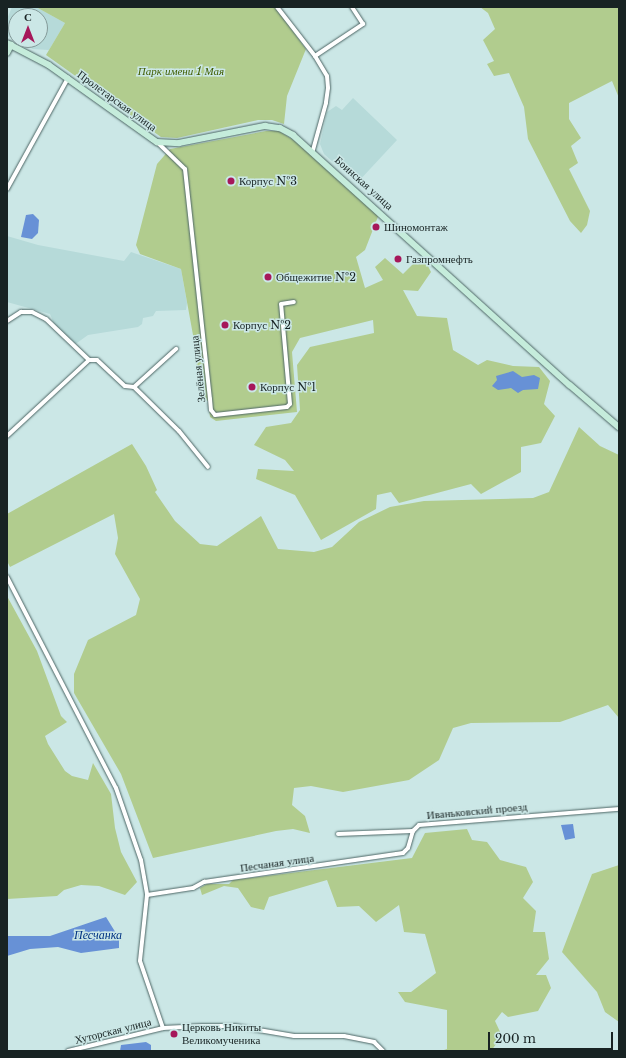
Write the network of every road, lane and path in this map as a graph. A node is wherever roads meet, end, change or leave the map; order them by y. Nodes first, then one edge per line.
1 (277, 7) edge
2 (352, 7) edge
3 (17, 48) edge
4 (315, 56) junction
5 (68, 78) junction
6 (157, 142) junction
7 (313, 150) junction
8 (7, 189) edge
9 (294, 302) dead end
10 (7, 321) edge
11 (176, 349) dead end
12 (88, 360) junction
13 (134, 387) junction
14 (619, 427) edge
15 (7, 436) edge
16 (208, 467) dead end
17 (7, 579) edge
18 (619, 808) edge
19 (413, 831) junction
20 (338, 834) dead end
21 (147, 895) junction
22 (163, 1028) junction
23 (68, 1051) edge
24 (383, 1051) edge

1 - 4 street
2 - 4 street
3 - 5 street, Пролетарская улица
4 - 7 street
5 - 6 street, Пролетарская улица
5 - 8 street
6 - 7 street, Пролетарская улица
6 - 9 street, Зелёная улица
7 - 14 street, Боинская улица
10 - 12 street
11 - 13 street
12 - 13 street
12 - 15 street
13 - 16 street
17 - 21 street
18 - 19 street, Иваньковский проезд
19 - 20 street, Иваньковский проезд
19 - 21 street, Песчаная улица
21 - 22 street
22 - 23 street, Хуторская улица
22 - 24 street, Хуторская улица

